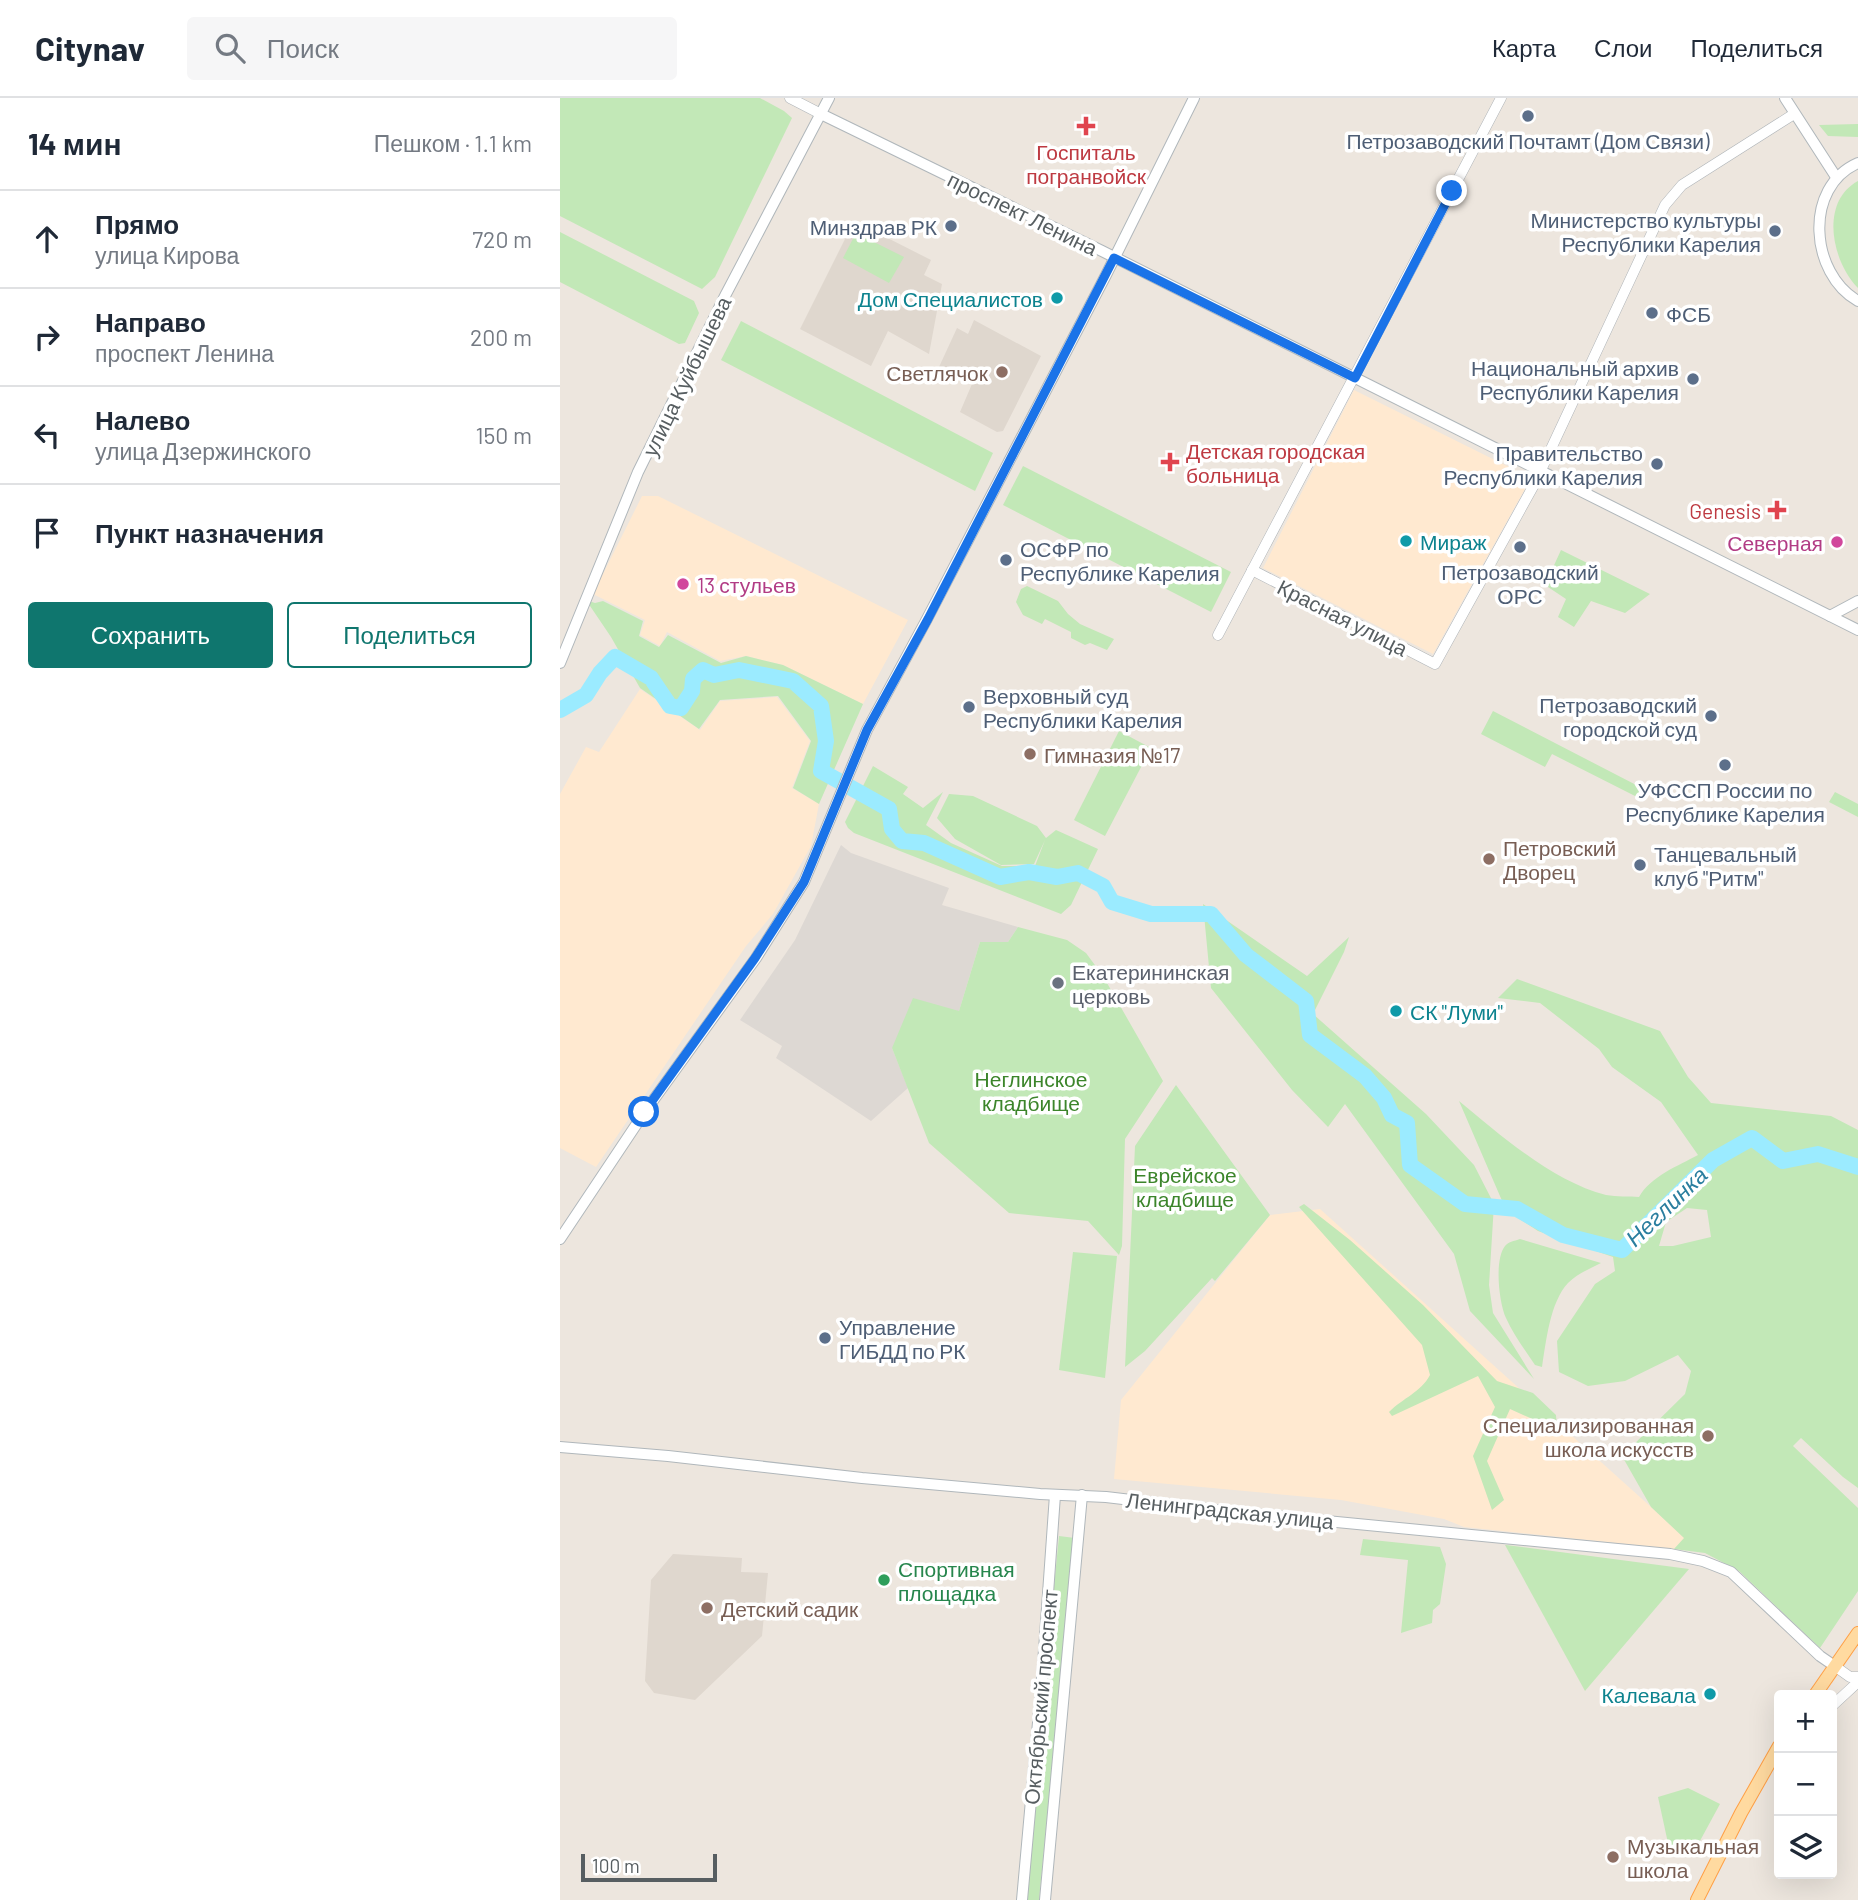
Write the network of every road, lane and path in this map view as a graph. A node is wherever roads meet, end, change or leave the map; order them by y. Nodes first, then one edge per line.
1 (789, 98) edge
2 (829, 98) edge
3 (1194, 98) edge
4 (1501, 98) edge
5 (1785, 98) edge
6 (821, 114) junction
7 (1794, 114) junction
8 (1858, 163) edge
9 (1836, 177) junction
10 (1114, 258) junction
11 (1858, 301) edge
12 (1355, 378) junction
13 (1540, 472) junction
14 (1252, 570) junction
15 (1858, 601) edge
16 (1830, 616) junction
17 (1858, 630) edge
18 (1218, 635) dead end
19 (560, 663) edge
20 (560, 1239) edge
21 (560, 1447) edge
22 (1055, 1495) junction
23 (1082, 1495) junction
24 (1858, 1633) edge
25 (1836, 1667) junction
26 (1858, 1680) edge
27 (1819, 1690) edge
28 (1837, 1701) edge
29 (1775, 1753) edge
30 (1022, 1900) edge
31 (1045, 1900) edge
32 (1697, 1900) edge

1 - 6 street, проспект Ленина
2 - 6 main road, улица Куйбышева
3 - 10 main road
4 - 12 street
5 - 7 main road
6 - 10 main road, проспект Ленина
6 - 19 main road, улица Куйбышева
7 - 9 main road
7 - 13 street
8 - 9 main road
9 - 11 main road
10 - 12 main road, проспект Ленина
10 - 20 main road
12 - 13 main road, проспект Ленина
12 - 14 street
13 - 14 street, Красная улица
13 - 16 main road, проспект Ленина
14 - 18 street
15 - 16 main road
16 - 17 main road, проспект Ленина
21 - 22 main road, Ленинградская улица
22 - 23 main road, Ленинградская улица
22 - 30 main road, Октябрьский проспект
23 - 25 main road, Ленинградская улица
23 - 31 main road, Октябрьский проспект
24 - 25 main road
25 - 26 street, Ленинградская улица
25 - 27 main road
26 - 28 street
29 - 32 main road

